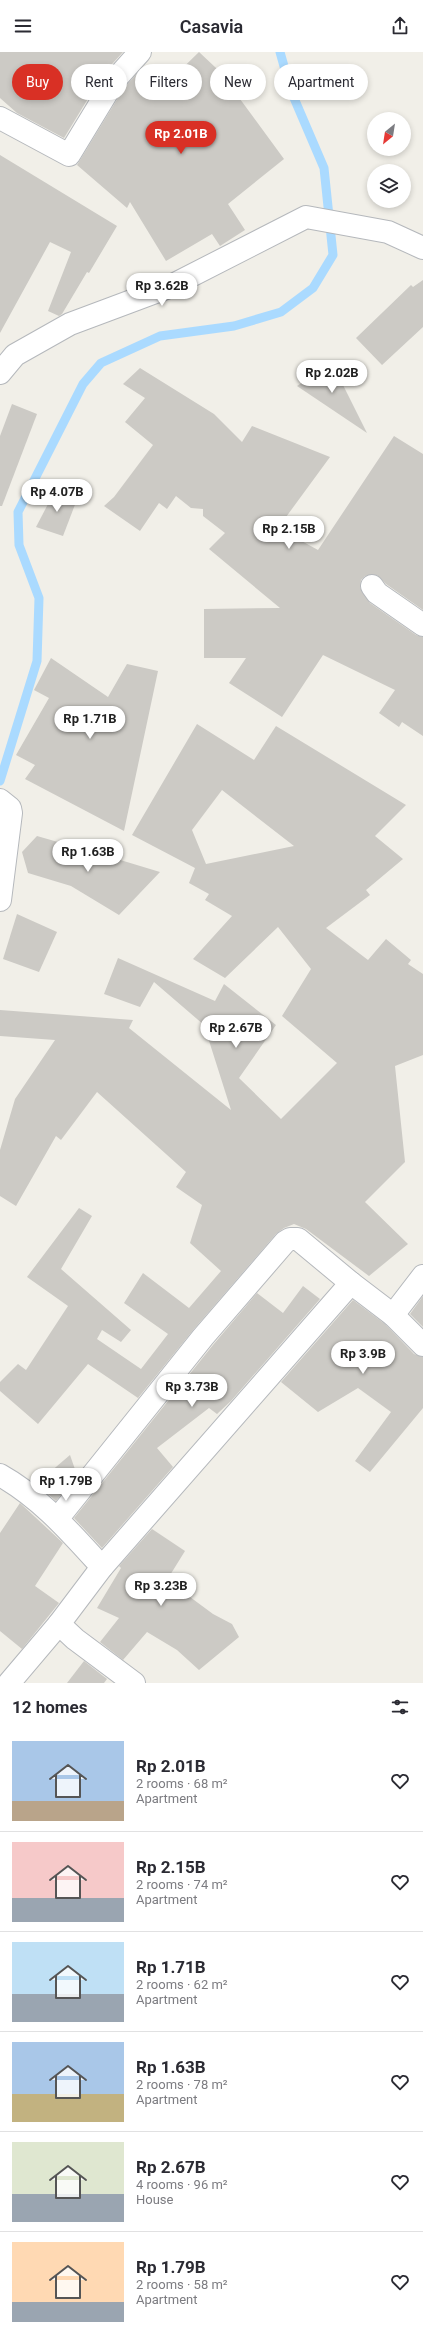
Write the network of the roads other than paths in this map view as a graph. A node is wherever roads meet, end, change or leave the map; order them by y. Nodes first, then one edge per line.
1 (140, 52) edge
2 (0, 118) edge
3 (423, 248) edge
4 (0, 374) edge
5 (372, 586) dead end
6 (423, 625) edge
7 (0, 800) edge
8 (0, 900) edge
9 (423, 1276) edge
10 (351, 1283) junction
11 (393, 1315) junction
12 (423, 1345) edge
13 (0, 1475) edge
14 (58, 1518) junction
15 (102, 1567) junction
16 (59, 1624) junction
17 (9, 1683) edge
18 (134, 1683) edge

1 - 2 street
3 - 4 street
5 - 6 street
7 - 8 street
9 - 11 street
10 - 11 street
10 - 14 street
10 - 15 street
11 - 12 street
13 - 14 street
14 - 15 street
15 - 16 street
16 - 17 street
16 - 18 street

